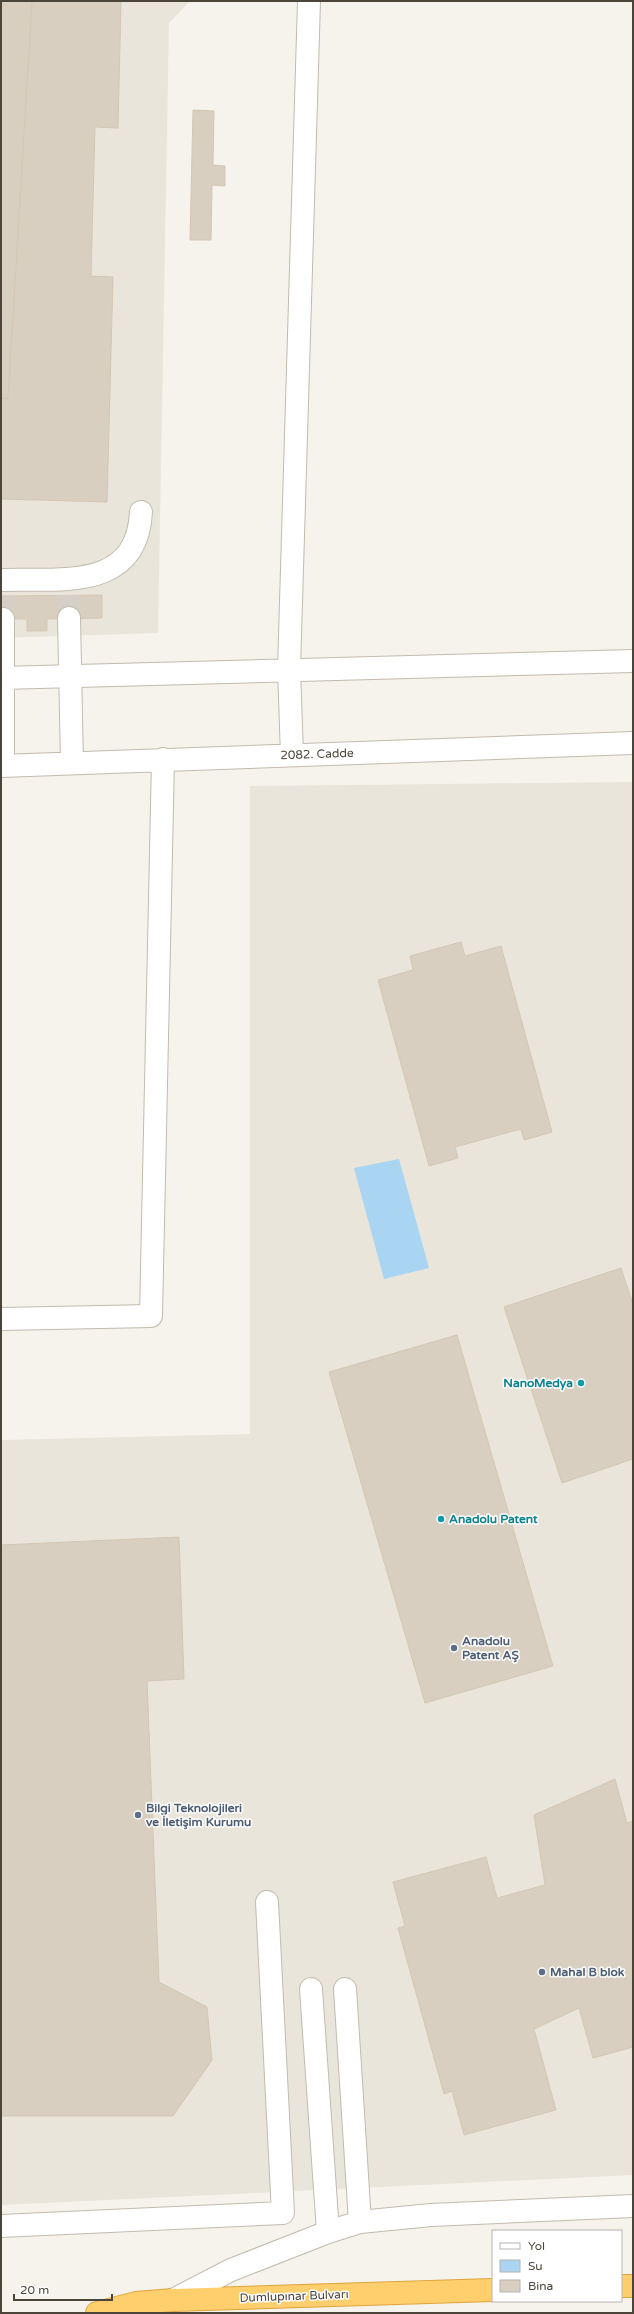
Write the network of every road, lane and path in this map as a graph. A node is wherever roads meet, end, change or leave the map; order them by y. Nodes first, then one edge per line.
1 (309, 1) edge
2 (141, 512) dead end
3 (2, 585) edge
4 (69, 618) tunnel mouth
5 (3, 619) dead end
6 (633, 661) edge
7 (289, 669) junction
8 (70, 676) junction
9 (2, 678) edge
10 (633, 743) edge
11 (292, 755) junction
12 (162, 759) junction
13 (72, 763) junction
14 (2, 766) edge
15 (1, 1319) edge
16 (267, 1902) dead end
17 (311, 1989) dead end
18 (345, 1989) dead end
19 (633, 2206) edge
20 (360, 2222) junction
21 (1, 2226) edge
22 (328, 2232) junction
23 (622, 2286) edge
24 (633, 2286) edge
25 (492, 2290) edge
26 (173, 2300) junction
27 (97, 2313) edge

1 - 7 street
2 - 3 street
4 - 8 street
5 - 9 street
6 - 7 street
7 - 8 street
7 - 11 street
8 - 9 street
8 - 13 street
9 - 14 street
10 - 11 street, 2082. Cadde
11 - 12 street, 2082. Cadde
12 - 13 street, 2082. Cadde
12 - 15 street
13 - 14 street, 2082. Cadde
16 - 21 street
17 - 22 street
18 - 20 street
19 - 20 street
20 - 22 street
22 - 26 street
23 - 24 highway
25 - 26 highway, Dumlupınar Bulvarı
26 - 27 highway, Dumlupınar Bulvarı

